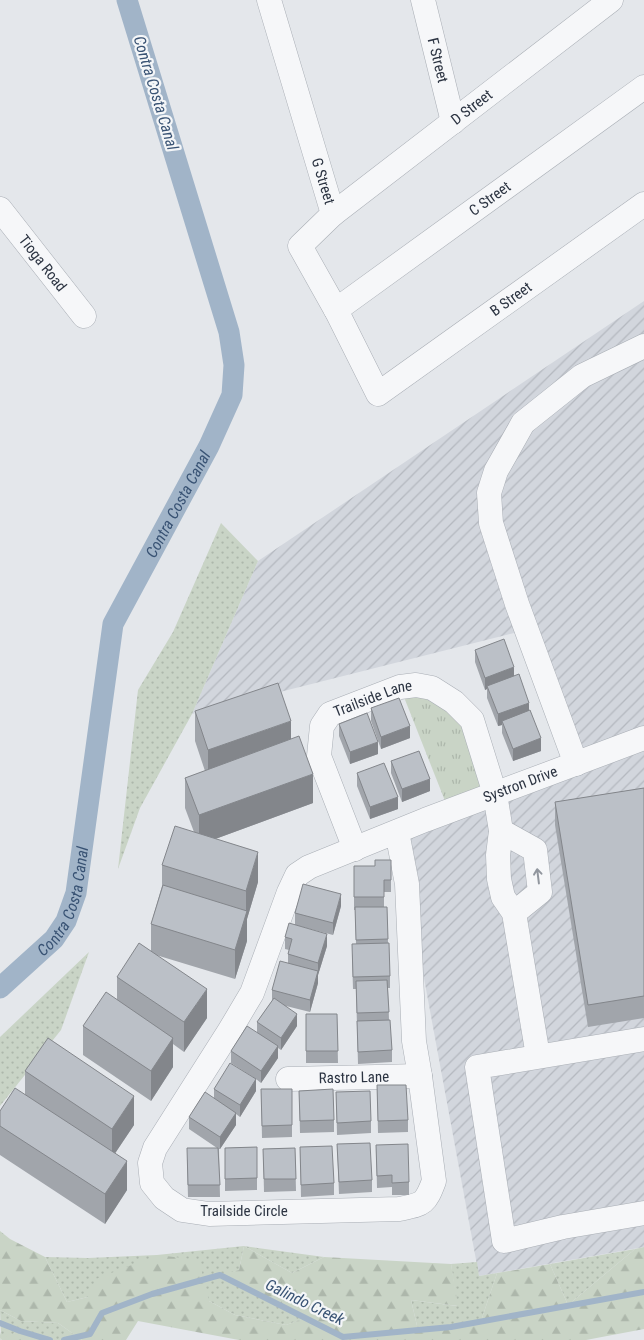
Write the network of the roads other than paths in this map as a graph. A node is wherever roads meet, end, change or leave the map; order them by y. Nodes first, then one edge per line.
1 (269, 0) edge
2 (423, 0) edge
3 (611, 0) edge
4 (583, 10) edge
5 (644, 87) edge
6 (453, 122) junction
7 (644, 204) edge
8 (0, 209) edge
9 (333, 214) junction
10 (336, 310) junction
11 (84, 316) dead end
12 (644, 346) edge
13 (378, 394) joint
14 (644, 738) edge
15 (576, 764) junction
16 (495, 794) junction
17 (501, 831) junction
18 (397, 832) junction
19 (355, 849) junction
20 (514, 912) junction
21 (644, 1039) edge
22 (538, 1056) junction
23 (420, 1076) junction
24 (288, 1079) dead end
25 (644, 1213) edge

1 - 9 street, G Street
2 - 6 street, F Street
3 - 4 street, D Street
4 - 6 street, D Street
5 - 10 street, C Street
6 - 9 street, D Street
7 - 13 street, B Street
8 - 11 street, Tioga Road
9 - 10 street, G Street
10 - 13 street, G Street
12 - 15 street
14 - 15 street, Systron Drive
15 - 16 street, Systron Drive
16 - 17 street, Trailside Lane
16 - 18 street, Systron Drive
16 - 19 street, Trailside Lane
17 - 20 street, Trailside Lane
20 -> 17 street
18 - 19 street, Trailside Circle
18 - 23 street, Trailside Circle
19 - 23 street, Trailside Circle
20 - 22 street, Trailside Lane
21 - 22 street
22 - 25 street
23 - 24 street, Rastro Lane

